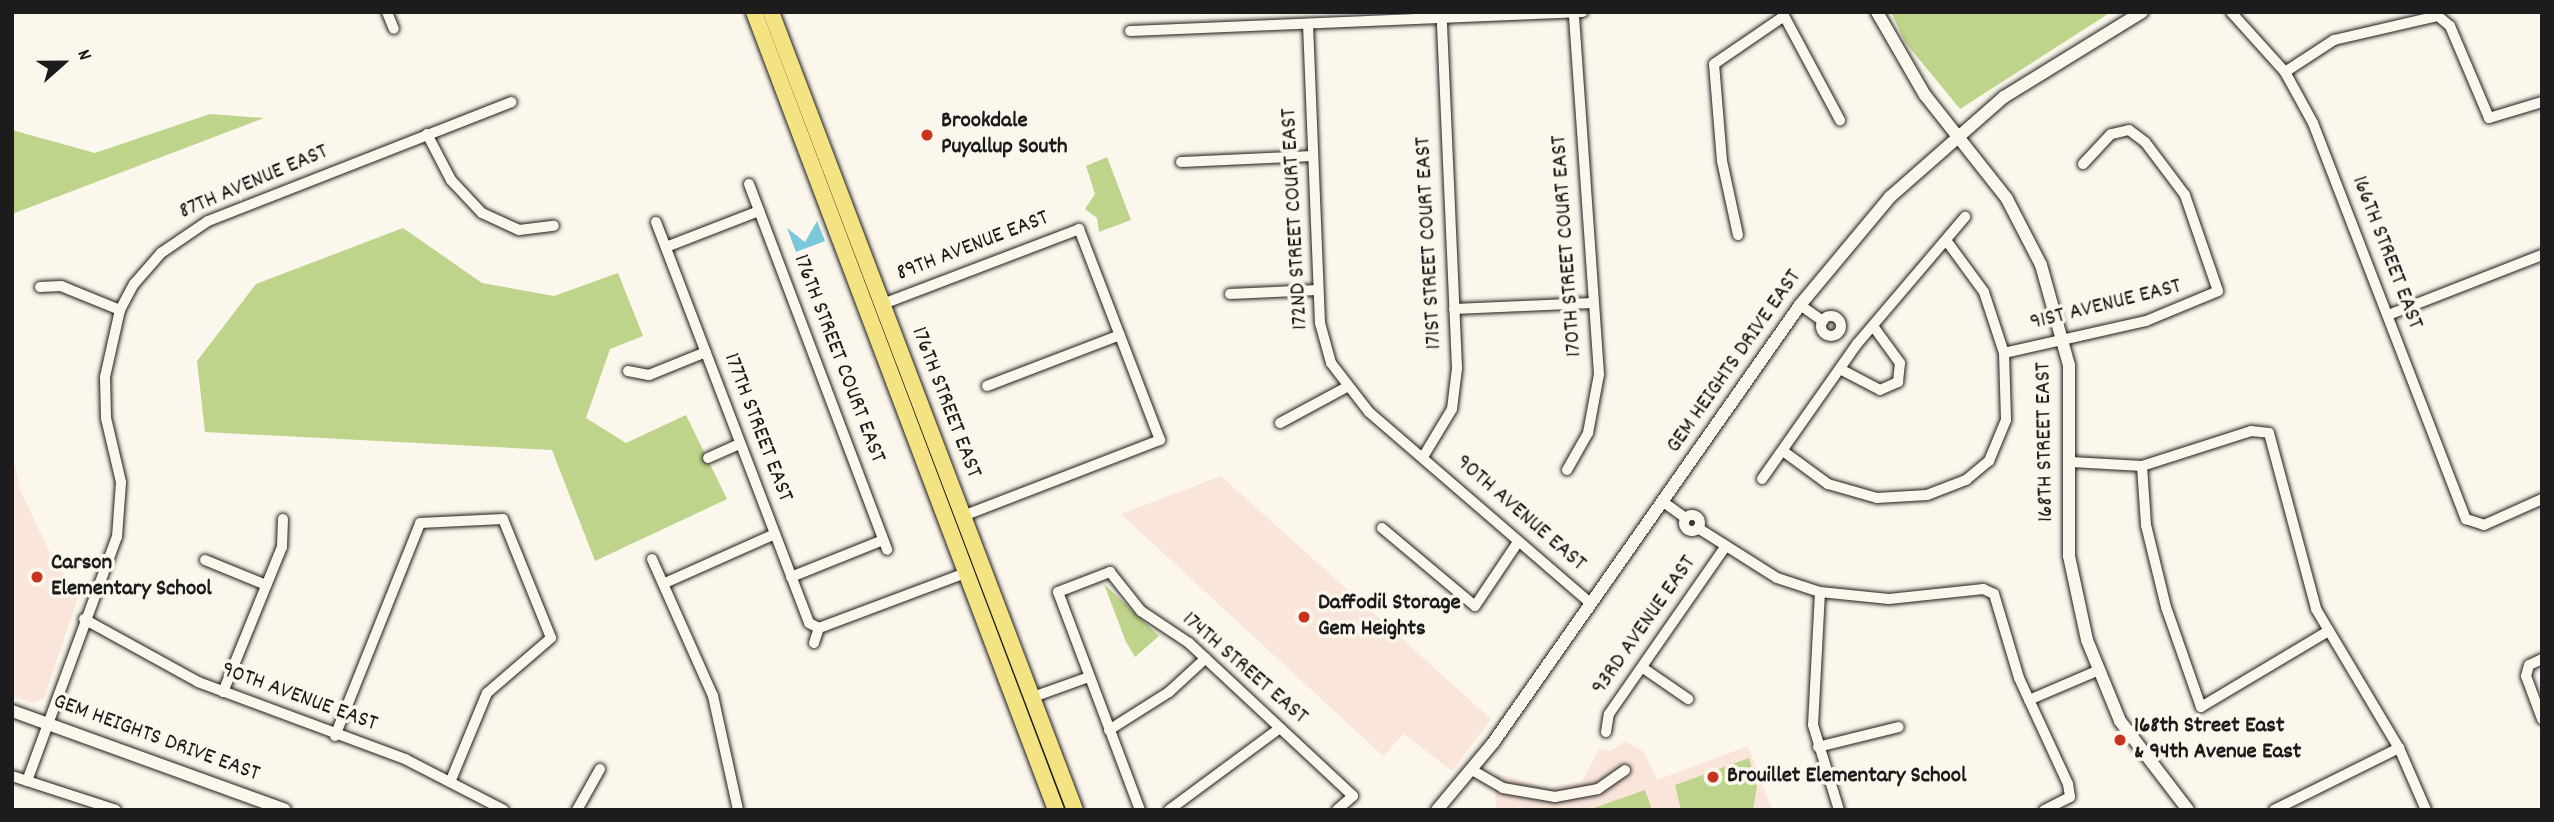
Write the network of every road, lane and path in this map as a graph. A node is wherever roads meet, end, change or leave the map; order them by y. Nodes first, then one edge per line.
1 (387, 12) edge
2 (754, 12) edge
3 (771, 12) edge
4 (1877, 12) edge
5 (2142, 12) edge
6 (2231, 12) edge
7 (1578, 13) edge
8 (1782, 15) edge
9 (1442, 18) junction
10 (1308, 24) junction
11 (394, 29) dead end
12 (1130, 31) dead end
13 (2285, 72) junction
14 (512, 102) dead end
15 (2542, 102) edge
16 (1840, 120) dead end
17 (427, 134) junction
18 (1957, 135) junction
19 (1312, 156) junction
20 (1181, 162) dead end
21 (2083, 164) dead end
22 (749, 184) dead end
23 (824, 193) junction
24 (759, 211) junction
25 (1965, 217) dead end
26 (656, 222) dead end
27 (554, 226) dead end
28 (1738, 235) dead end
29 (1946, 240) junction
30 (666, 247) junction
31 (2542, 255) edge
32 (40, 287) dead end
33 (1318, 290) junction
34 (1230, 294) dead end
35 (882, 302) junction
36 (1592, 303) junction
37 (1800, 305) junction
38 (1454, 309) junction
39 (120, 310) junction
40 (2388, 315) junction
41 (1873, 326) junction
42 (1120, 335) junction
43 (2064, 341) junction
44 (1857, 344) junction
45 (706, 352) junction
46 (2004, 353) junction
47 (1840, 369) junction
48 (628, 371) dead end
49 (895, 380) junction
50 (987, 386) dead end
51 (1345, 388) junction
52 (1280, 423) dead end
53 (739, 444) junction
54 (1783, 451) junction
55 (1423, 457) junction
56 (708, 458) dead end
57 (2071, 462) junction
58 (2142, 466) junction
59 (1567, 470) dead end
60 (1762, 479) dead end
61 (2542, 499) edge
62 (1662, 501) junction
63 (963, 516) junction
64 (283, 519) dead end
65 (1382, 528) dead end
66 (775, 534) junction
67 (1518, 542) junction
68 (1725, 547) junction
69 (652, 559) dead end
70 (205, 560) dead end
71 (968, 572) junction
72 (791, 577) junction
73 (665, 583) junction
74 (265, 585) junction
75 (1820, 592) junction
76 (1590, 603) junction
77 (84, 619) junction
78 (819, 628) junction
79 (2327, 632) junction
80 (814, 643) dead end
81 (1206, 658) junction
82 (1018, 659) junction
83 (2542, 659) edge
84 (1643, 668) junction
85 (2097, 671) junction
86 (1088, 677) junction
87 (223, 692) junction
88 (1033, 697) junction
89 (1688, 699) dead end
90 (2029, 700) junction
91 (12, 711) edge
92 (2542, 719) edge
93 (48, 722) junction
94 (1899, 727) dead end
95 (1280, 728) junction
96 (1109, 730) junction
97 (1606, 732) dead end
98 (335, 736) junction
99 (1818, 747) junction
100 (2399, 748) junction
101 (600, 769) dead end
102 (1472, 770) junction
103 (1625, 770) dead end
104 (12, 776) edge
105 (451, 780) junction
106 (27, 781) junction
107 (116, 810) edge
108 (285, 810) edge
109 (503, 810) edge
110 (577, 810) edge
111 (738, 810) edge
112 (1056, 810) edge
113 (1075, 810) edge
114 (1140, 810) edge
115 (1169, 810) edge
116 (1337, 810) edge
117 (1437, 810) edge
118 (1839, 810) edge
119 (2044, 810) edge
120 (2188, 810) edge
121 (2274, 810) edge
122 (2426, 810) edge

1 - 11 street
2 - 23 main road, 176TH STREET EAST
3 - 35 main road, 176TH STREET EAST
4 - 18 street, 168TH STREET EAST
5 - 18 street, GEM HEIGHTS DRIVE EAST
6 - 13 street, 166TH STREET EAST
7 - 9 street
7 - 36 street, 170TH STREET COURT EAST
8 - 16 street
8 - 28 street
9 - 10 street
9 - 38 street, 171ST STREET COURT EAST
10 - 12 street
10 - 19 street, 172ND STREET COURT EAST
13 - 15 street
13 - 40 street, 166TH STREET EAST
14 - 17 street, 87TH AVENUE EAST
17 - 27 street
17 - 39 street, 87TH AVENUE EAST
18 - 37 street, GEM HEIGHTS DRIVE EAST
18 - 43 street, 168TH STREET EAST
19 - 20 street
19 - 33 street, 172ND STREET COURT EAST
21 - 43 street, 91ST AVENUE EAST
22 - 24 street, 176TH STREET COURT EAST
23 - 35 main road
23 - 49 main road, 176TH STREET EAST
24 - 30 street
24 - 72 street, 176TH STREET COURT EAST
25 - 29 street
26 - 30 street, 177TH STREET EAST
29 - 41 street
29 - 46 street
30 - 45 street, 177TH STREET EAST
31 - 40 street
32 - 39 street
33 - 34 street
33 - 51 street, 172ND STREET COURT EAST
35 - 42 street, 89TH AVENUE EAST
35 - 63 main road, 176TH STREET EAST
36 - 38 street
36 - 59 street, 170TH STREET COURT EAST
37 - 44 street
37 - 62 street, GEM HEIGHTS DRIVE EAST
38 - 55 street, 171ST STREET COURT EAST
39 - 77 street
40 - 61 street, 166TH STREET EAST
41 - 44 street
41 - 47 street
42 - 50 street
42 - 63 street
43 - 46 street, 91ST AVENUE EAST
43 - 57 street, 168TH STREET EAST
44 - 47 street
45 - 48 street
45 - 53 street, 177TH STREET EAST
46 - 54 street
47 - 54 street
49 - 63 main road
49 - 71 main road, 176TH STREET EAST
51 - 52 street
51 - 55 street, 172ND STREET COURT EAST
53 - 56 street
53 - 66 street, 177TH STREET EAST
54 - 60 street
55 - 67 street, 90TH AVENUE EAST
57 - 58 street
57 - 85 street, 168TH STREET EAST
58 - 79 street
58 - 79 street
62 - 68 street
62 - 76 street, GEM HEIGHTS DRIVE EAST
63 - 82 main road, 176TH STREET EAST
64 - 74 street
65 - 67 street
66 - 72 street, 177TH STREET EAST
66 - 73 street
67 - 76 street, 90TH AVENUE EAST
68 - 75 street
68 - 84 street, 93RD AVENUE EAST
69 - 73 street
70 - 74 street
71 - 78 street
71 - 82 main road
71 - 112 main road, 176TH STREET EAST
72 - 78 street, 177TH STREET EAST
73 - 111 street
74 - 87 street
75 - 90 street
75 - 99 street
76 - 102 street, GEM HEIGHTS DRIVE EAST
77 - 87 street, 90TH AVENUE EAST
77 - 93 street
78 - 80 street
79 - 100 street
81 - 86 street, 174TH STREET EAST
81 - 95 street, 174TH STREET EAST
81 - 96 street
82 - 88 main road, 176TH STREET EAST
83 - 92 street
84 - 89 street
84 - 97 street, 93RD AVENUE EAST
85 - 90 street
85 - 120 street, 168TH STREET EAST
86 - 88 street
86 - 96 street
87 - 98 street, 90TH AVENUE EAST
88 - 113 main road, 176TH STREET EAST
90 - 119 street
91 - 93 street, GEM HEIGHTS DRIVE EAST
93 - 106 street
93 - 108 street, GEM HEIGHTS DRIVE EAST
94 - 99 street
95 - 115 street
95 - 116 street, 174TH STREET EAST
96 - 114 street
98 - 105 street, 90TH AVENUE EAST
98 - 105 street
99 - 118 street
100 - 121 street
100 - 122 street
101 - 110 street
102 - 103 street
102 - 117 street, GEM HEIGHTS DRIVE EAST
104 - 106 street
105 - 109 street, 90TH AVENUE EAST
106 - 107 street

